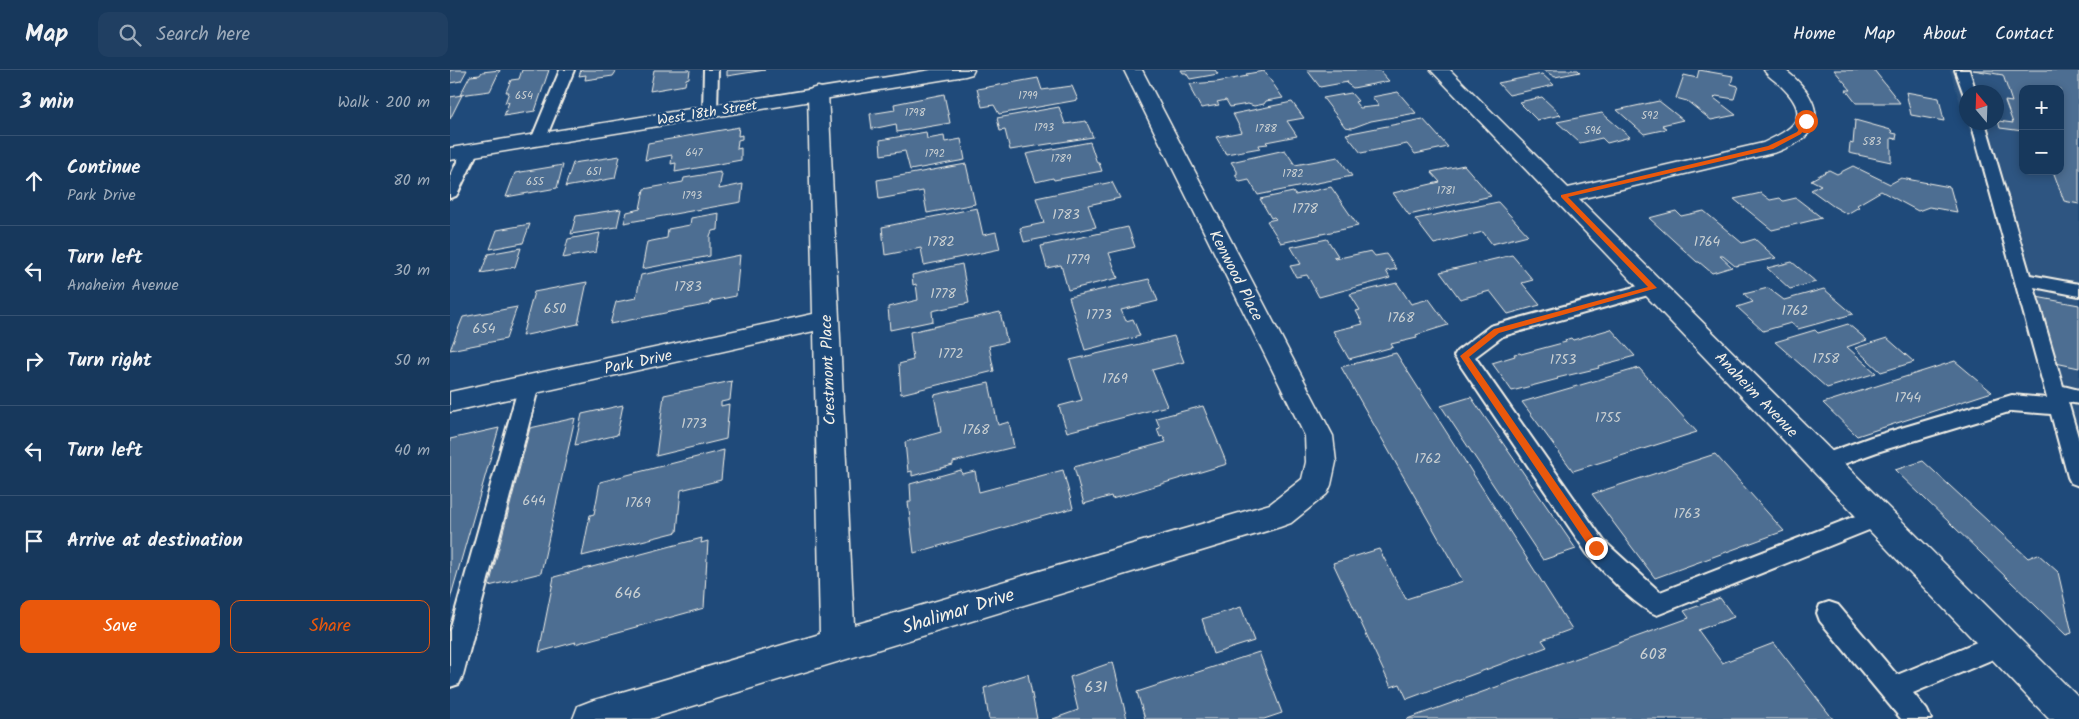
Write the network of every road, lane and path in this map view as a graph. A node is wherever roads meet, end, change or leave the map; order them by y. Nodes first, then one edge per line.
1 (567, 70) edge
2 (711, 70) edge
3 (965, 70) edge
4 (1133, 70) edge
5 (1440, 70) edge
6 (1773, 70) edge
7 (1962, 70) edge
8 (1967, 85) edge
9 (818, 93) junction
10 (710, 111) junction
11 (1980, 130) edge
12 (538, 140) junction
13 (470, 151) junction
14 (450, 154) edge
15 (450, 193) edge
16 (1563, 196) junction
17 (2022, 279) junction
18 (1653, 288) junction
19 (2079, 290) edge
20 (825, 320) junction
21 (529, 384) junction
22 (2079, 397) edge
23 (2056, 399) junction
24 (450, 402) edge
25 (1824, 463) junction
26 (2079, 476) edge
27 (1316, 485) joint
28 (1876, 517) junction
29 (1829, 614) dead end
30 (2001, 644) junction
31 (838, 646) junction
32 (450, 675) edge
33 (1893, 689) junction
34 (591, 719) edge
35 (1918, 719) edge
36 (2074, 719) edge

1 - 12 lane
2 - 10 lane
3 - 9 street, West 18th Street
4 - 27 street, Kenwood Place
5 - 16 street, Anaheim Avenue
6 - 16 street
7 - 8 lane
9 - 10 street, West 18th Street
9 - 20 street, Crestmont Place
10 - 12 street, West 18th Street
11 - 17 lane
12 - 13 street, West 18th Street
13 - 14 street, West 18th Street
13 - 15 lane
16 - 18 street, Anaheim Avenue
17 - 19 lane
17 - 23 lane
18 - 25 street, Anaheim Avenue
18 - 28 lane
20 - 21 street, Park Drive
20 - 31 street, Crestmont Place
21 - 24 street, Park Drive
21 - 32 lane
22 - 23 lane
23 - 25 lane
23 - 26 lane
25 - 28 street, Anaheim Avenue
27 - 31 street, Shalimar Drive
28 - 30 street, Anaheim Avenue
29 - 33 lane
30 - 33 lane
30 - 36 street, Anaheim Avenue
31 - 34 street, Shalimar Drive
33 - 35 lane

